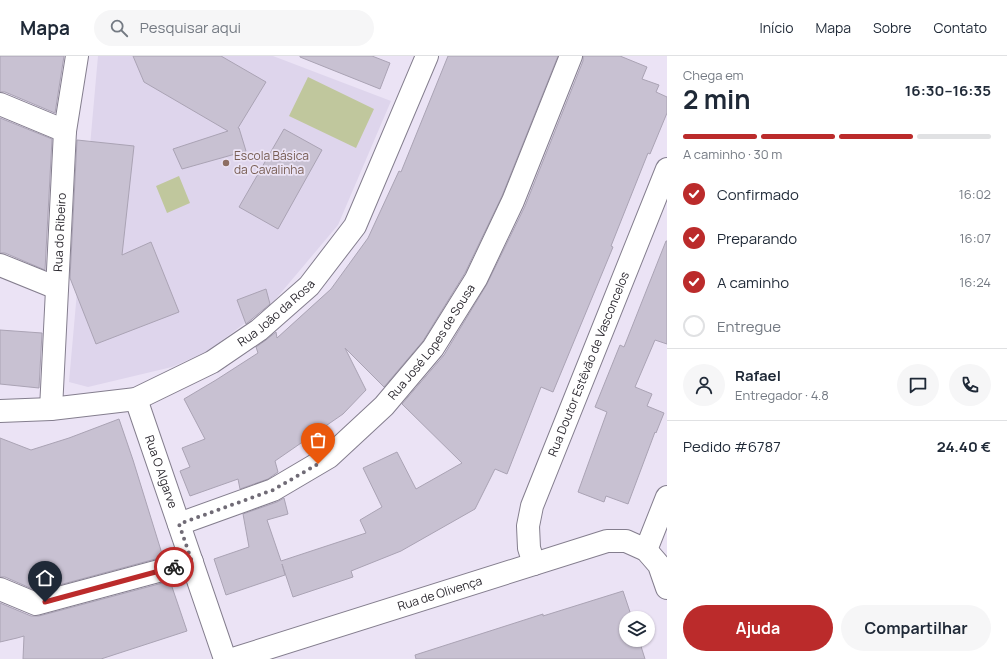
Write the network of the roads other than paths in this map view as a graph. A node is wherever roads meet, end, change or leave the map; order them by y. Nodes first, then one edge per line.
1 (77, 56) edge
2 (427, 56) edge
3 (571, 56) edge
4 (0, 104) edge
5 (65, 131) junction
6 (667, 169) edge
7 (0, 265) edge
8 (57, 288) junction
9 (136, 399) junction
10 (51, 409) junction
11 (0, 411) edge
12 (667, 497) edge
13 (179, 524) junction
14 (646, 550) junction
15 (192, 562) junction
16 (534, 564) junction
17 (667, 588) edge
18 (0, 589) edge
19 (225, 659) edge
20 (233, 659) edge

1 - 5 street, Rua do Ribeiro
2 - 9 street, Rua João da Rosa
3 - 13 street, Rua José Lopes de Sousa
4 - 5 street
5 - 8 street, Rua do Ribeiro
6 - 16 street, Rua Doutor Estêvão de Vasconcelos
7 - 8 street
8 - 10 street, Rua do Ribeiro
9 - 10 street, Rua João da Rosa
9 - 13 street, Rua O Algarve
10 - 11 street, Rua João da Rosa
12 - 14 street
13 - 15 street, Rua O Algarve
14 - 16 street, Rua de Olivença
14 - 17 street
15 - 18 street
15 - 19 street, Rua O Algarve
16 - 20 street, Rua de Olivença

